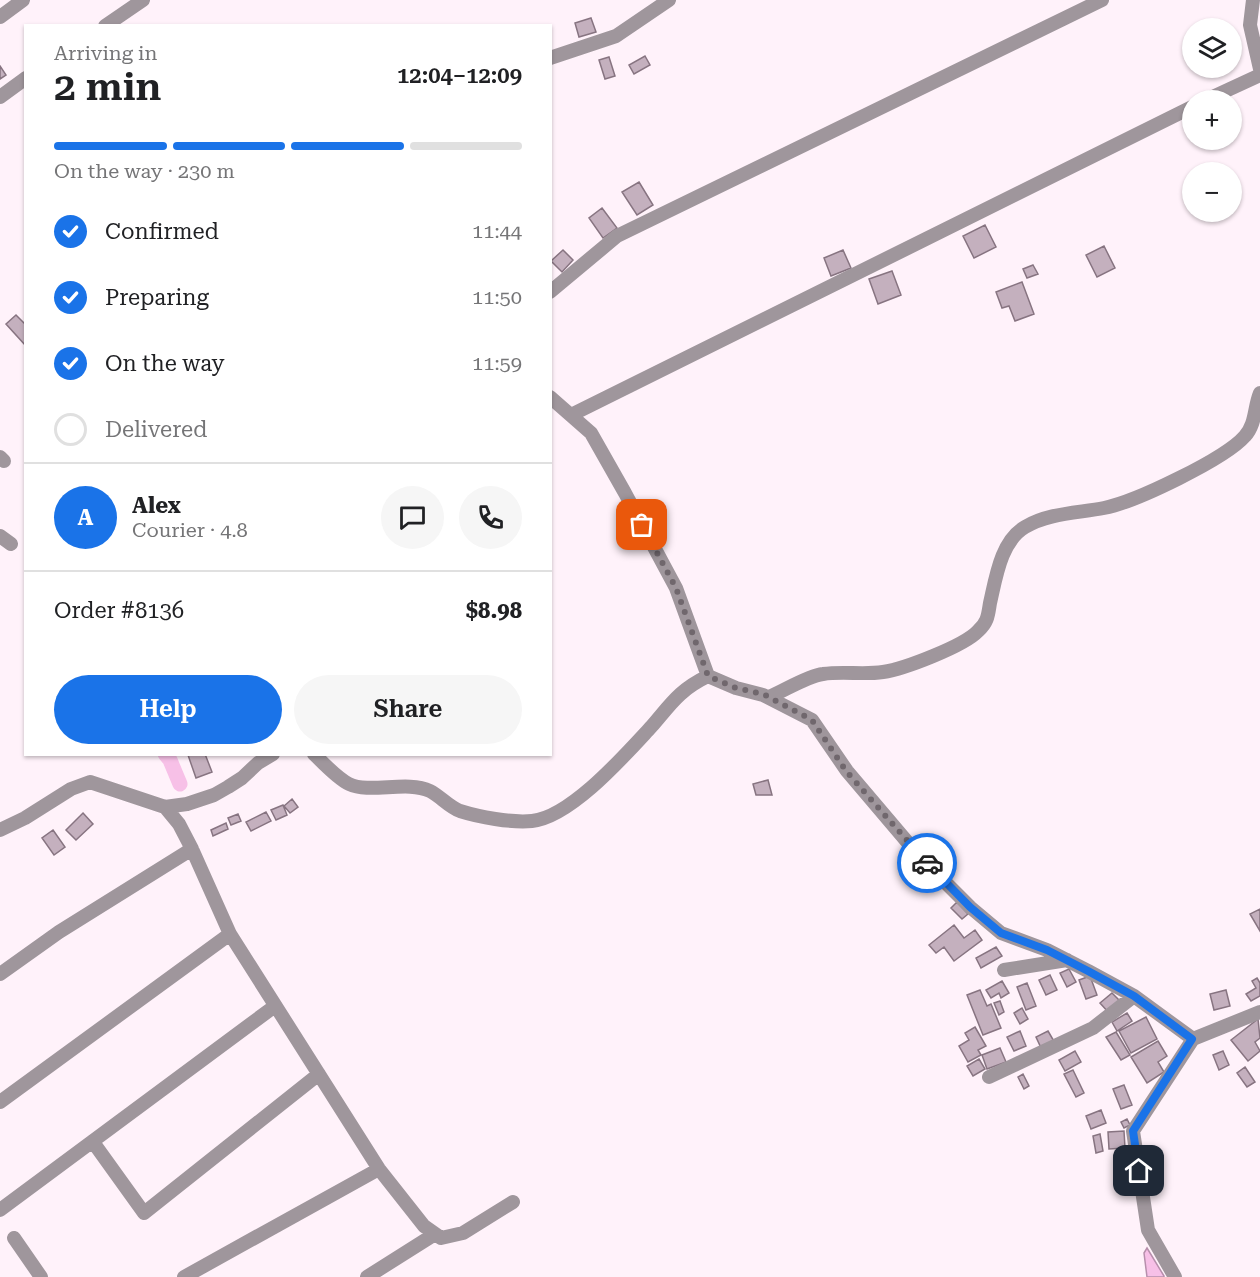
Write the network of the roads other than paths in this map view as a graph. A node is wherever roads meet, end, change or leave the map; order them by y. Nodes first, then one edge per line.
1 (23, 0) edge
2 (143, 0) edge
3 (669, 0) edge
4 (1102, 0) edge
5 (1253, 0) edge
6 (0, 17) edge
7 (108, 24) edge
8 (552, 57) edge
9 (1260, 69) edge
10 (1260, 75) edge
11 (24, 79) edge
12 (1228, 90) edge
13 (0, 97) edge
14 (1182, 112) edge
15 (552, 290) edge
16 (1260, 393) edge
17 (552, 399) edge
18 (571, 416) junction
19 (708, 676) junction
20 (769, 698) junction
21 (270, 756) edge
22 (316, 756) edge
23 (165, 807) junction
24 (0, 830) edge
25 (192, 849) junction
26 (230, 934) junction
27 (1067, 960) junction
28 (1004, 970) dead end
29 (0, 974) edge
30 (1134, 996) junction
31 (275, 1006) junction
32 (1260, 1012) edge
33 (1192, 1039) junction
34 (319, 1074) junction
35 (989, 1077) dead end
36 (0, 1102) edge
37 (93, 1142) junction
38 (379, 1169) junction
39 (513, 1202) dead end
40 (0, 1210) edge
41 (435, 1234) junction
42 (15, 1238) dead end
43 (41, 1277) edge
44 (184, 1277) edge
45 (367, 1277) edge
46 (1175, 1277) edge

1 - 6 street
2 - 7 street
3 - 8 street
4 - 15 street
5 - 9 street
10 - 12 street
11 - 13 street
14 - 18 street
16 - 20 street
17 - 18 street
18 - 19 street
19 - 20 street
19 - 22 street
20 - 27 street
21 - 23 street
23 - 24 street
23 - 25 street
25 - 26 street
25 - 29 street
26 - 31 street
26 - 36 street
27 - 28 street
27 - 30 street
30 - 33 street
30 - 35 street
31 - 34 street
31 - 37 street
32 - 33 street
33 - 46 street
34 - 37 street
34 - 38 street
37 - 40 street
38 - 41 street
38 - 44 street
39 - 41 street
41 - 45 street
42 - 43 street

